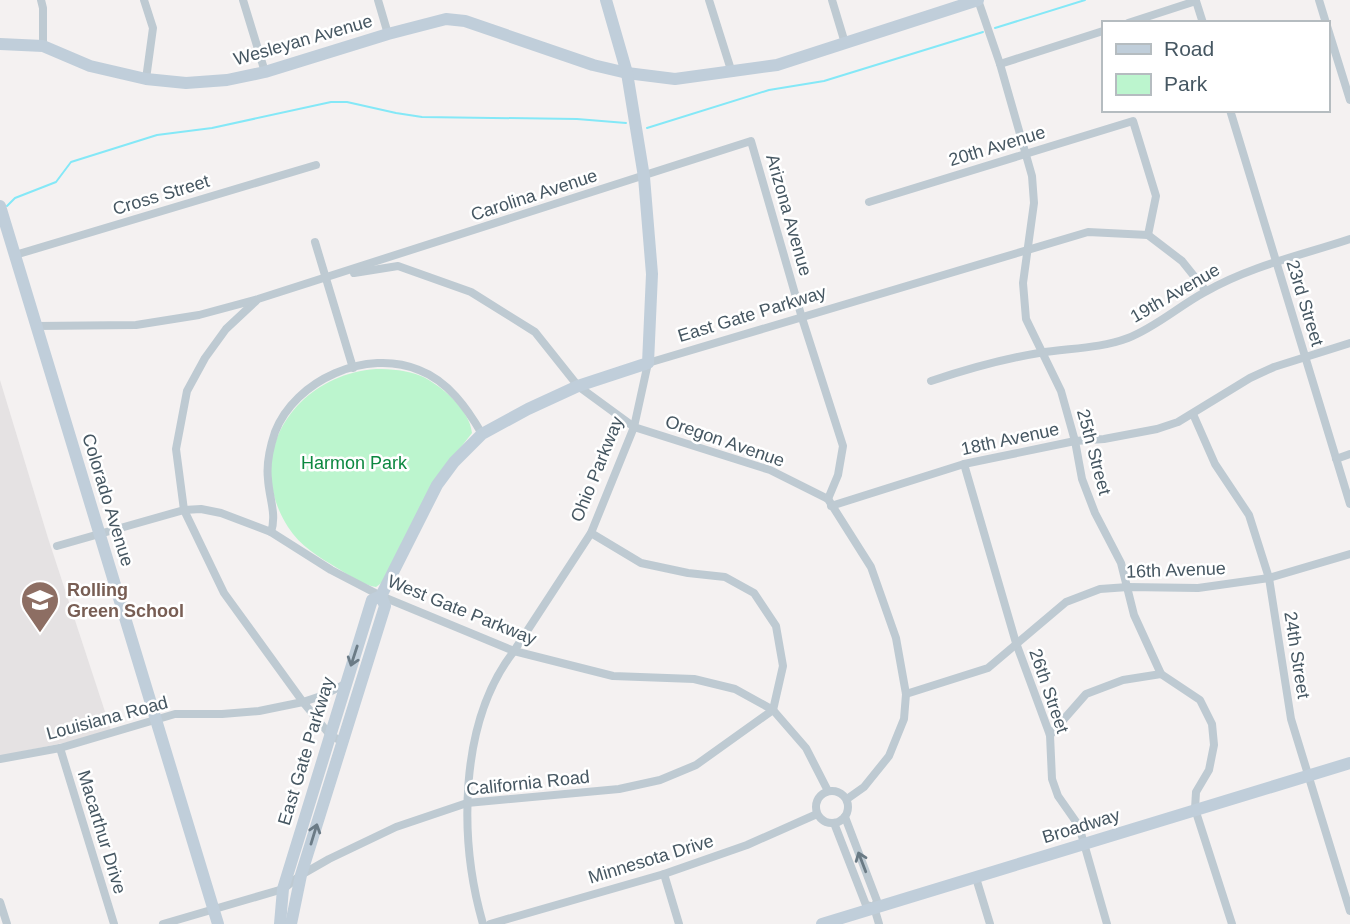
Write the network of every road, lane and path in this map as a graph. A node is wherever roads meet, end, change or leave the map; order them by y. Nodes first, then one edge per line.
1 (41, 0) edge
2 (144, 0) edge
3 (243, 0) edge
4 (378, 0) edge
5 (606, 0) edge
6 (709, 0) edge
7 (832, 0) edge
8 (978, 0) edge
9 (1319, 0) edge
10 (1196, 1) edge
11 (1134, 21) edge
12 (1202, 21) edge
13 (1326, 21) edge
14 (1102, 31) edge
15 (1329, 31) edge
16 (388, 34) junction
17 (845, 43) junction
18 (0, 44) edge
19 (43, 46) junction
20 (1000, 64) junction
21 (265, 72) junction
22 (627, 73) junction
23 (732, 73) junction
24 (146, 79) junction
25 (1350, 100) edge
26 (1231, 112) edge
27 (751, 141) joint
28 (1027, 154) junction
29 (316, 165) dead end
30 (644, 177) junction
31 (869, 202) dead end
32 (0, 206) edge
33 (1148, 235) junction
34 (1350, 239) edge
35 (314, 242) dead end
36 (1026, 250) junction
37 (15, 255) junction
38 (1276, 262) junction
39 (326, 277) junction
40 (1206, 291) junction
41 (258, 299) junction
42 (802, 318) junction
43 (36, 326) junction
44 (1350, 343) edge
45 (1044, 352) junction
46 (1306, 357) junction
47 (648, 363) junction
48 (353, 368) junction
49 (932, 381) dead end
50 (578, 386) junction
51 (1193, 414) junction
52 (634, 427) junction
53 (482, 433) junction
54 (1076, 441) junction
55 (1350, 454) edge
56 (1336, 459) junction
57 (964, 464) junction
58 (830, 503) junction
59 (1350, 504) edge
60 (184, 510) junction
61 (271, 532) junction
62 (101, 533) junction
63 (592, 533) junction
64 (57, 546) dead end
65 (1350, 554) edge
66 (1269, 578) junction
67 (1128, 587) junction
68 (381, 596) junction
69 (1016, 643) junction
70 (514, 651) junction
71 (1161, 674) junction
72 (345, 684) junction
73 (906, 694) junction
74 (303, 702) junction
75 (773, 710) junction
76 (156, 720) junction
77 (330, 735) junction
78 (1051, 735) junction
79 (342, 742) junction
80 (60, 748) junction
81 (0, 760) edge
82 (1350, 763) edge
83 (1308, 776) junction
84 (828, 791) junction
85 (847, 799) junction
86 (467, 803) junction
87 (1195, 809) junction
88 (817, 814) junction
89 (845, 817) junction
90 (834, 823) junction
91 (1082, 844) junction
92 (664, 874) junction
93 (301, 875) junction
94 (976, 877) junction
95 (1346, 884) edge
96 (283, 888) junction
97 (0, 902) edge
98 (874, 907) junction
99 (214, 909) junction
100 (1350, 911) edge
101 (6, 924) edge
102 (114, 924) edge
103 (163, 924) edge
104 (218, 924) edge
105 (280, 924) edge
106 (291, 924) edge
107 (483, 924) edge
108 (490, 924) edge
109 (679, 924) edge
110 (822, 924) edge
111 (878, 924) edge
112 (990, 924) edge
113 (1107, 924) edge
114 (1232, 924) edge

1 - 19 street
2 - 24 street
3 - 21 street
4 - 16 street
5 - 22 street, Ohio Parkway
6 - 23 street
7 - 17 street
8 - 17 street, Wesleyan Avenue
8 - 20 street, 25th Street
9 - 13 street
10 - 11 street
10 - 12 street
14 - 20 street
15 - 25 street
16 - 21 street, Wesleyan Avenue
16 - 22 street, Wesleyan Avenue
17 - 23 street, Wesleyan Avenue
18 - 19 street, Wesleyan Avenue
19 - 24 street, Wesleyan Avenue
20 - 28 street, 25th Street
21 - 24 street, Wesleyan Avenue
22 - 23 street, Wesleyan Avenue
22 - 30 street, Ohio Parkway
26 - 38 street, 23rd Street
27 - 30 street, Carolina Avenue
27 - 42 street, Arizona Avenue
28 - 31 street, 20th Avenue
28 - 33 street, 20th Avenue
28 - 36 street, 25th Street
29 - 37 street, Cross Street
30 - 39 street, Carolina Avenue
30 - 47 street, Ohio Parkway
32 - 37 street, Colorado Avenue
33 - 36 street, East Gate Parkway
33 - 40 street
34 - 38 street, 19th Avenue
35 - 39 street
36 - 42 street, East Gate Parkway
36 - 45 street, 25th Street
37 - 43 street, Colorado Avenue
38 - 40 street, 19th Avenue
38 - 46 street, 23rd Street
39 - 41 street, Carolina Avenue
39 - 48 street
39 - 50 street, Oregon Avenue
40 - 45 street, 19th Avenue
41 - 43 street, Carolina Avenue
41 - 60 street
42 - 47 street, East Gate Parkway
42 - 58 street, Arizona Avenue
43 - 62 street, Colorado Avenue
44 - 46 street, 18th Avenue
45 - 49 street, 19th Avenue
45 - 54 street, 25th Street
46 - 51 street, 18th Avenue
46 - 56 street, 23rd Street
47 - 50 street, East Gate Parkway
47 - 52 street, Ohio Parkway
48 - 53 street
48 - 61 street
50 - 52 street, Oregon Avenue
50 - 53 street, East Gate Parkway
51 - 54 street, 18th Avenue
51 - 66 street, 24th Street
52 - 58 street, Oregon Avenue
52 - 63 street, Ohio Parkway
53 - 68 street, East Gate Parkway
54 - 57 street, 18th Avenue
54 - 67 street, 25th Street
55 - 56 street
56 - 59 street, 23rd Street
57 - 58 street, 18th Avenue
57 - 69 street, 26th Street
58 - 73 street
60 - 61 street, West Gate Parkway
60 - 62 street, West Gate Parkway
60 - 74 street
61 - 68 street, West Gate Parkway
62 - 64 street, West Gate Parkway
62 - 76 street, Colorado Avenue
63 - 70 street, Ohio Parkway
63 - 75 street
65 - 66 street, 16th Avenue
66 - 67 street, 16th Avenue
66 - 83 street, 24th Street
67 - 69 street, 16th Avenue
67 - 71 street, 25th Street
68 - 70 street, West Gate Parkway
68 -> 72 street, East Gate Parkway
68 - 79 street, East Gate Parkway
69 - 73 street, 16th Avenue
69 - 78 street, 26th Street
70 - 75 street, West Gate Parkway
70 - 86 street, Ohio Parkway
71 - 78 street
71 - 87 street
72 - 74 street, Louisiana Road
72 - 77 street, East Gate Parkway
73 - 85 street
74 - 76 street, Louisiana Road
74 - 77 street
75 - 84 street, West Gate Parkway
75 - 86 street, California Road
76 - 80 street, Louisiana Road
76 - 99 street, Colorado Avenue
77 - 79 street
77 - 96 street, East Gate Parkway
78 - 91 street, 26th Street
93 -> 79 street, East Gate Parkway
80 - 81 street, Louisiana Road
80 - 102 street, Macarthur Drive
82 - 83 street, Broadway
83 - 87 street, Broadway
83 - 95 street, 24th Street
84 - 85 street
84 - 88 street
85 - 89 street
86 - 93 street, California Road
86 - 107 street, Ohio Parkway
87 - 91 street, Broadway
87 - 114 street
88 - 90 street
88 - 92 street, Minnesota Drive
89 - 90 street
98 -> 89 street
90 - 98 street
91 - 94 street, Broadway
91 - 113 street, 26th Street
92 - 108 street, Minnesota Drive
92 - 109 street
93 - 96 street, California Road
93 - 106 street, East Gate Parkway
94 - 98 street, Broadway
94 - 112 street
95 - 100 street, 24th Street
96 - 99 street, California Road
96 - 105 street, East Gate Parkway
97 - 101 street
98 - 110 street, Broadway
98 - 111 street
99 - 103 street, California Road
99 - 104 street, Colorado Avenue

